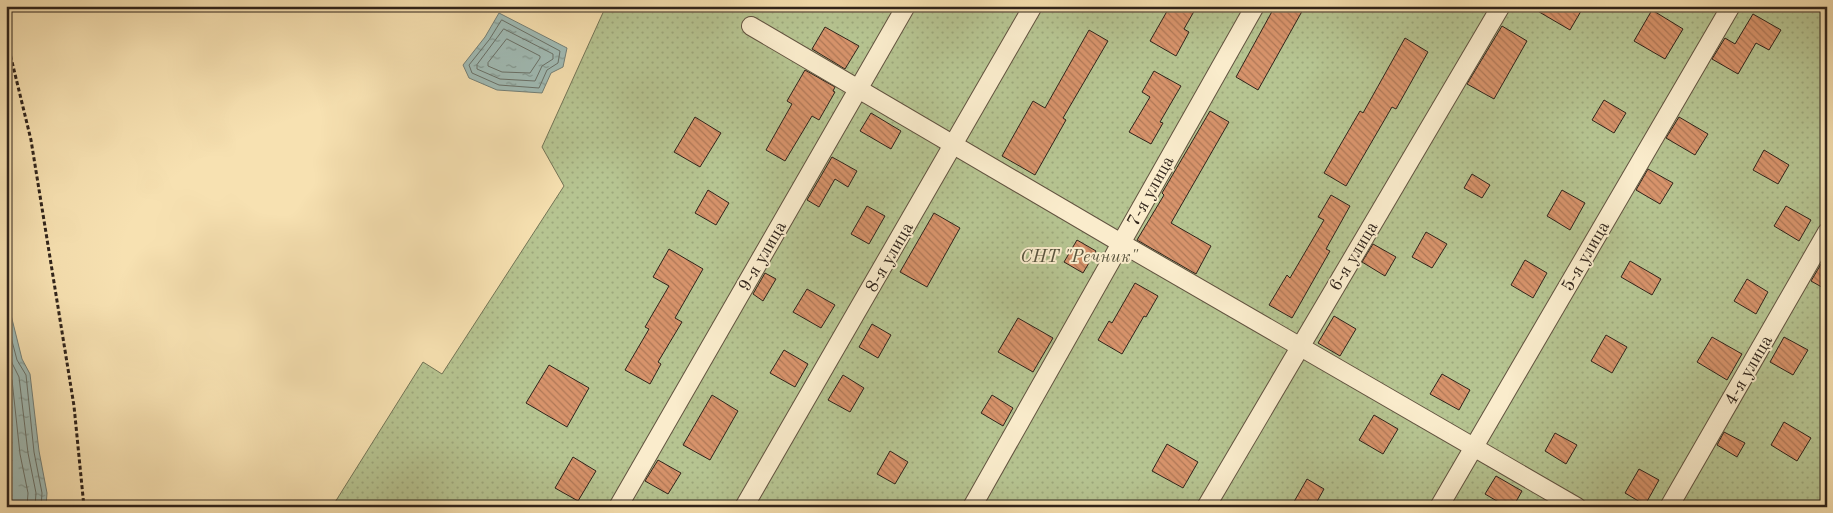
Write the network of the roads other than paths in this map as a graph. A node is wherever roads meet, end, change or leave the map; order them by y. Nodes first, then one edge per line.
1 (906, 6) edge
2 (1033, 6) edge
3 (1255, 6) edge
4 (1501, 6) edge
5 (1730, 6) edge
6 (751, 26) dead end
7 (858, 88) junction
8 (954, 145) junction
9 (1827, 232) edge
10 (1121, 244) junction
11 (1299, 346) junction
12 (1474, 447) junction
13 (618, 507) edge
14 (744, 507) edge
15 (972, 507) edge
16 (1206, 507) edge
17 (1439, 507) edge
18 (1577, 507) edge
19 (1669, 507) edge

1 - 7 street, 9-я улица
2 - 8 street, 8-я улица
3 - 10 street, 7-я улица
4 - 11 street, 6-я улица
5 - 12 street, 5-я улица
6 - 7 street
7 - 8 street
7 - 13 street, 9-я улица
8 - 10 street
8 - 14 street, 8-я улица
9 - 19 street, 4-я улица
10 - 11 street
10 - 15 street, 7-я улица
11 - 12 street
11 - 16 street, 6-я улица
12 - 17 street, 5-я улица
12 - 18 street

